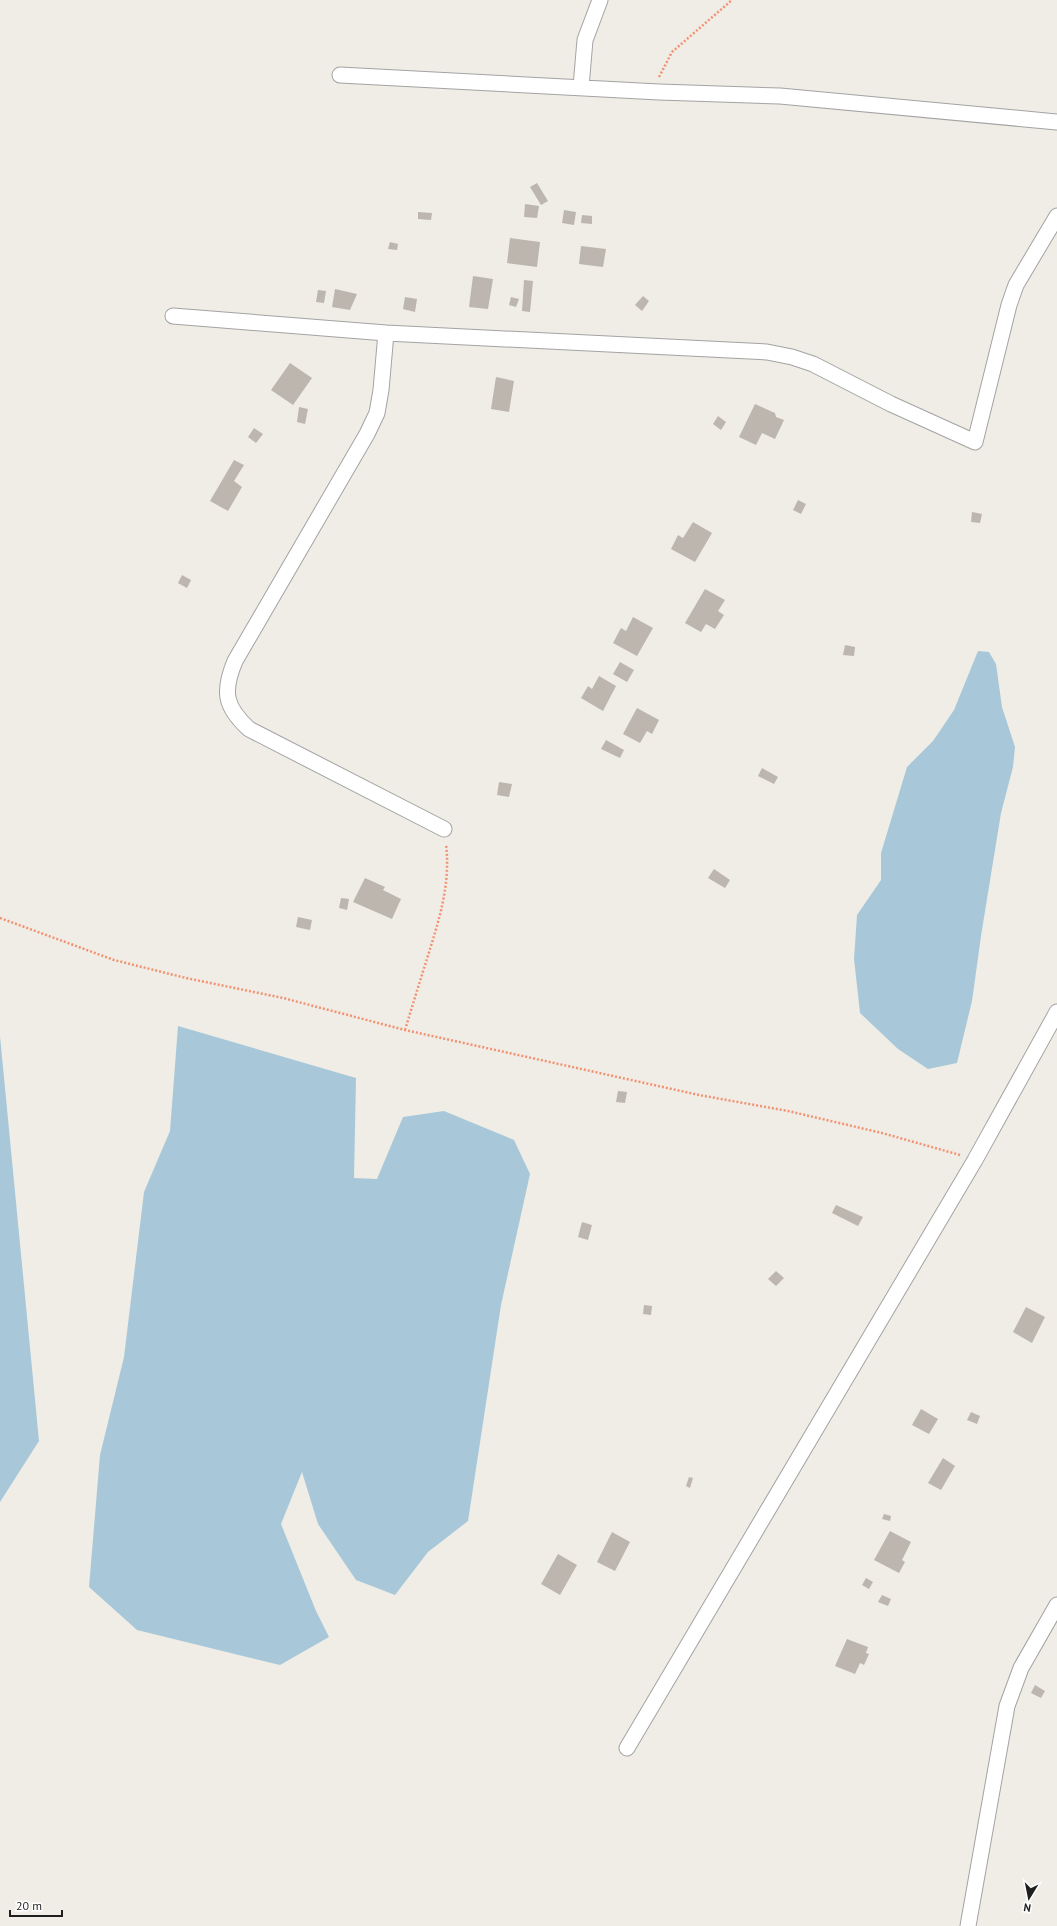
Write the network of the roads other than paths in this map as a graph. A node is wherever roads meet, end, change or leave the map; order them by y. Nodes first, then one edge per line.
1 (600, 0) edge
2 (340, 76) dead end
3 (582, 86) junction
4 (1057, 122) edge
5 (1057, 216) edge
6 (173, 316) dead end
7 (386, 333) junction
8 (444, 829) road end
9 (1057, 1012) edge
10 (1057, 1604) edge
11 (628, 1748) dead end
12 (968, 1926) edge

1 - 3 street
2 - 3 street
3 - 4 street
5 - 7 street
6 - 7 street
7 - 8 street
9 - 11 street
10 - 12 street

